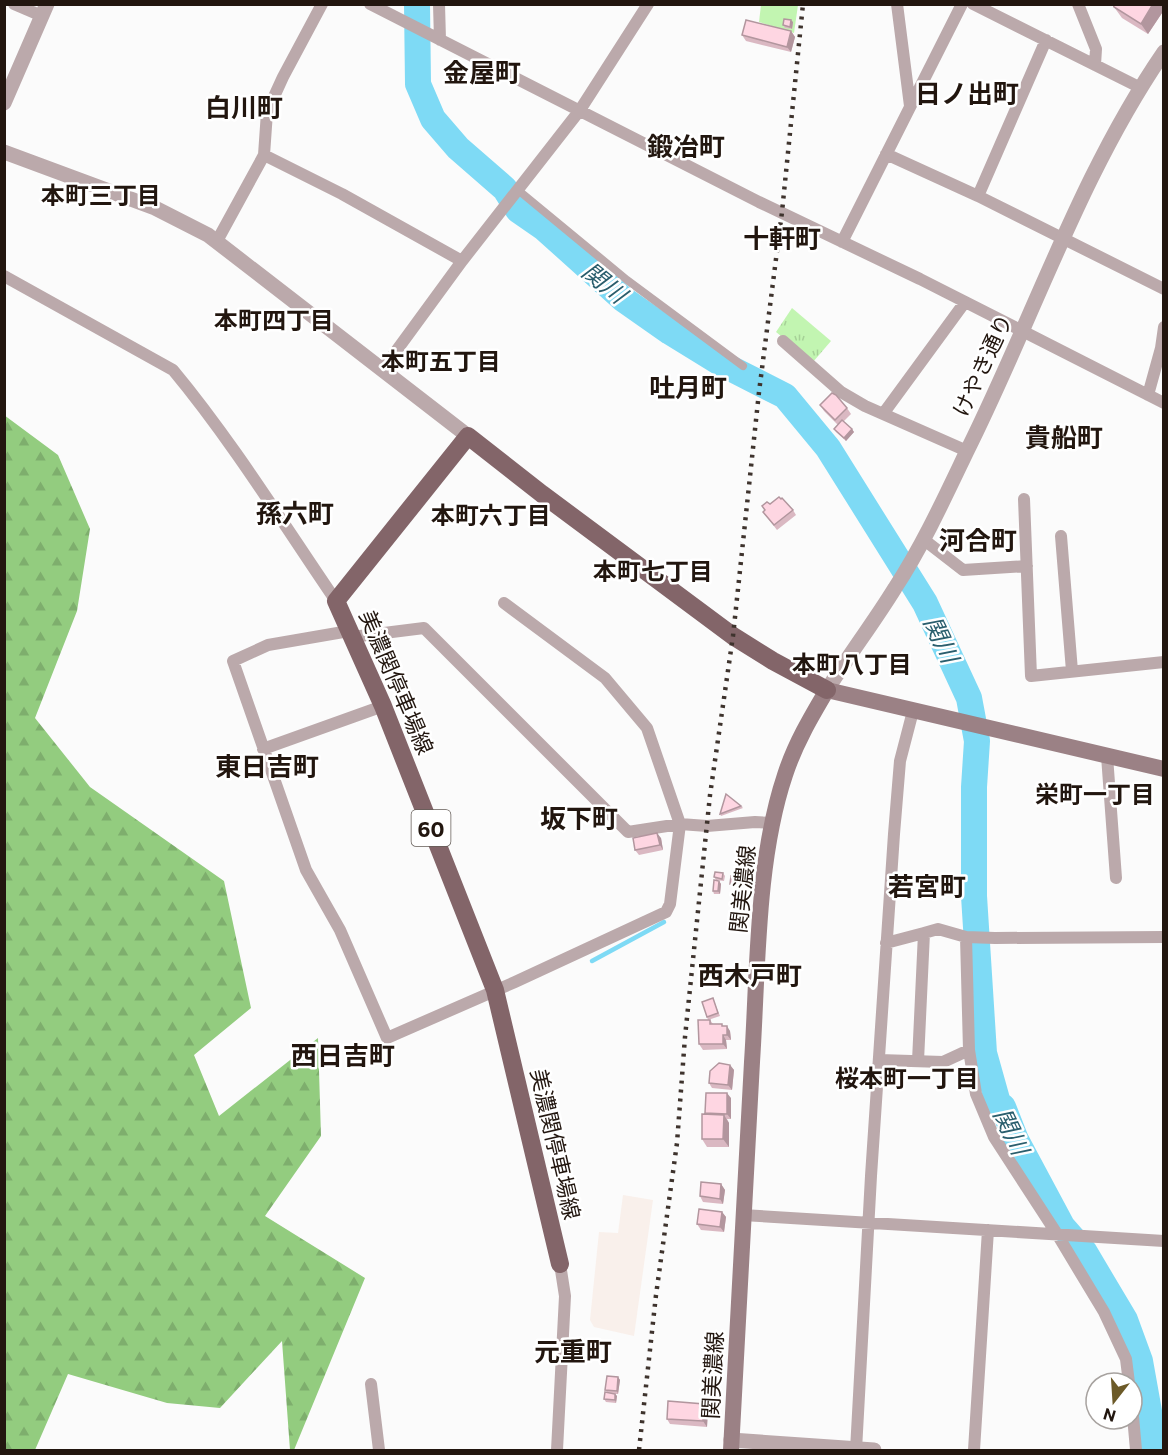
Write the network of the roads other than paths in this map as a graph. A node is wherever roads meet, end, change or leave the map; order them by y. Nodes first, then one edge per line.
1 (14, 4) edge
2 (322, 4) edge
3 (370, 4) edge
4 (439, 4) edge
5 (648, 4) edge
6 (897, 4) edge
7 (962, 4) edge
8 (973, 4) edge
9 (1078, 4) edge
10 (45, 10) edge
11 (435, 38) junction
12 (1046, 40) junction
13 (1164, 52) edge
14 (1095, 65) junction
15 (1139, 87) junction
16 (4, 103) edge
17 (910, 106) junction
18 (580, 110) junction
19 (4, 152) edge
20 (886, 154) junction
21 (264, 155) junction
22 (517, 191) junction
23 (978, 196) junction
24 (1063, 240) junction
25 (217, 241) junction
26 (842, 242) junction
27 (462, 261) junction
28 (4, 276) edge
29 (1164, 289) edge
30 (965, 302) junction
31 (1164, 327) edge
32 (1023, 331) junction
33 (783, 341) dead end
34 (743, 366) dead end
35 (382, 369) junction
36 (1148, 395) junction
37 (1164, 403) edge
38 (883, 414) junction
39 (468, 436) junction
40 (967, 451) junction
41 (1024, 499) dead end
42 (1060, 536) dead end
43 (923, 539) junction
44 (1027, 566) junction
45 (336, 601) junction
46 (504, 603) dead end
47 (350, 634) junction
48 (1164, 662) edge
49 (1072, 671) junction
50 (827, 690) junction
51 (383, 706) junction
52 (913, 711) junction
53 (263, 748) junction
54 (1107, 756) junction
55 (1164, 770) edge
56 (772, 823) junction
57 (680, 824) junction
58 (1116, 878) dead end
59 (924, 933) junction
60 (966, 937) junction
61 (1164, 937) edge
62 (886, 943) junction
63 (495, 990) junction
64 (969, 1050) junction
65 (879, 1060) junction
66 (918, 1061) junction
67 (742, 1215) junction
68 (868, 1222) junction
69 (988, 1230) junction
70 (1058, 1234) junction
71 (1164, 1240) edge
72 (560, 1264) joint
73 (1128, 1371) edge
74 (371, 1384) dead end
75 (1134, 1431) edge
76 (731, 1445) edge
77 (379, 1450) edge
78 (557, 1450) edge
79 (856, 1450) edge
80 (874, 1450) edge
81 (974, 1450) edge
82 (1136, 1450) edge

1 - 10 street
2 - 21 street
3 - 11 street
4 - 11 street
5 - 18 street
6 - 17 street
7 - 17 street
8 - 12 street
9 - 14 street
10 - 16 street
11 - 18 street
12 - 14 street
12 - 23 street
13 - 15 street, けやき通り
14 - 15 street
15 - 24 street, けやき通り
17 - 20 street
18 - 22 street
18 - 26 street
19 - 25 street
20 - 23 street
20 - 26 street
21 - 25 street
21 - 27 street
22 - 27 street
22 - 34 street
23 - 24 street
24 - 29 street
24 - 32 street, けやき通り
25 - 35 street
26 - 30 street
27 - 35 street
28 - 45 street
30 - 32 street
30 - 38 street
31 - 36 street
32 - 36 street
32 - 40 street, けやき通り
33 - 38 street
35 - 39 street
36 - 37 street
38 - 40 street
39 - 45 main road, 美濃関停車場線
39 - 50 main road
40 - 43 street, けやき通り
41 - 44 street
42 - 49 street
43 - 44 street
43 - 50 street, けやき通り
44 - 49 street
45 - 47 main road, 美濃関停車場線 / 60
46 - 57 street
47 - 51 main road, 美濃関停車場線 / 60
47 - 53 street
47 - 57 street
48 - 49 street
50 - 52 main road
50 - 56 main road, 関美濃線
51 - 53 street
51 - 63 main road, 美濃関停車場線 / 60
52 - 54 main road
52 - 62 street
53 - 63 street
54 - 55 main road
54 - 58 street
56 - 57 street
56 - 67 main road, 関美濃線
57 - 63 street
59 - 60 street
59 - 62 street
59 - 66 street
60 - 61 street
60 - 64 street
62 - 65 street
63 - 72 main road, 美濃関停車場線 / 60
64 - 66 street
64 - 70 street
65 - 66 street
65 - 68 street
67 - 68 street
67 - 76 main road, 関美濃線
68 - 69 street
68 - 79 street
69 - 70 street
69 - 81 street
70 - 71 street
70 - 73 street
72 - 78 street
74 - 77 street
75 - 82 street
76 - 79 street
79 - 80 street

